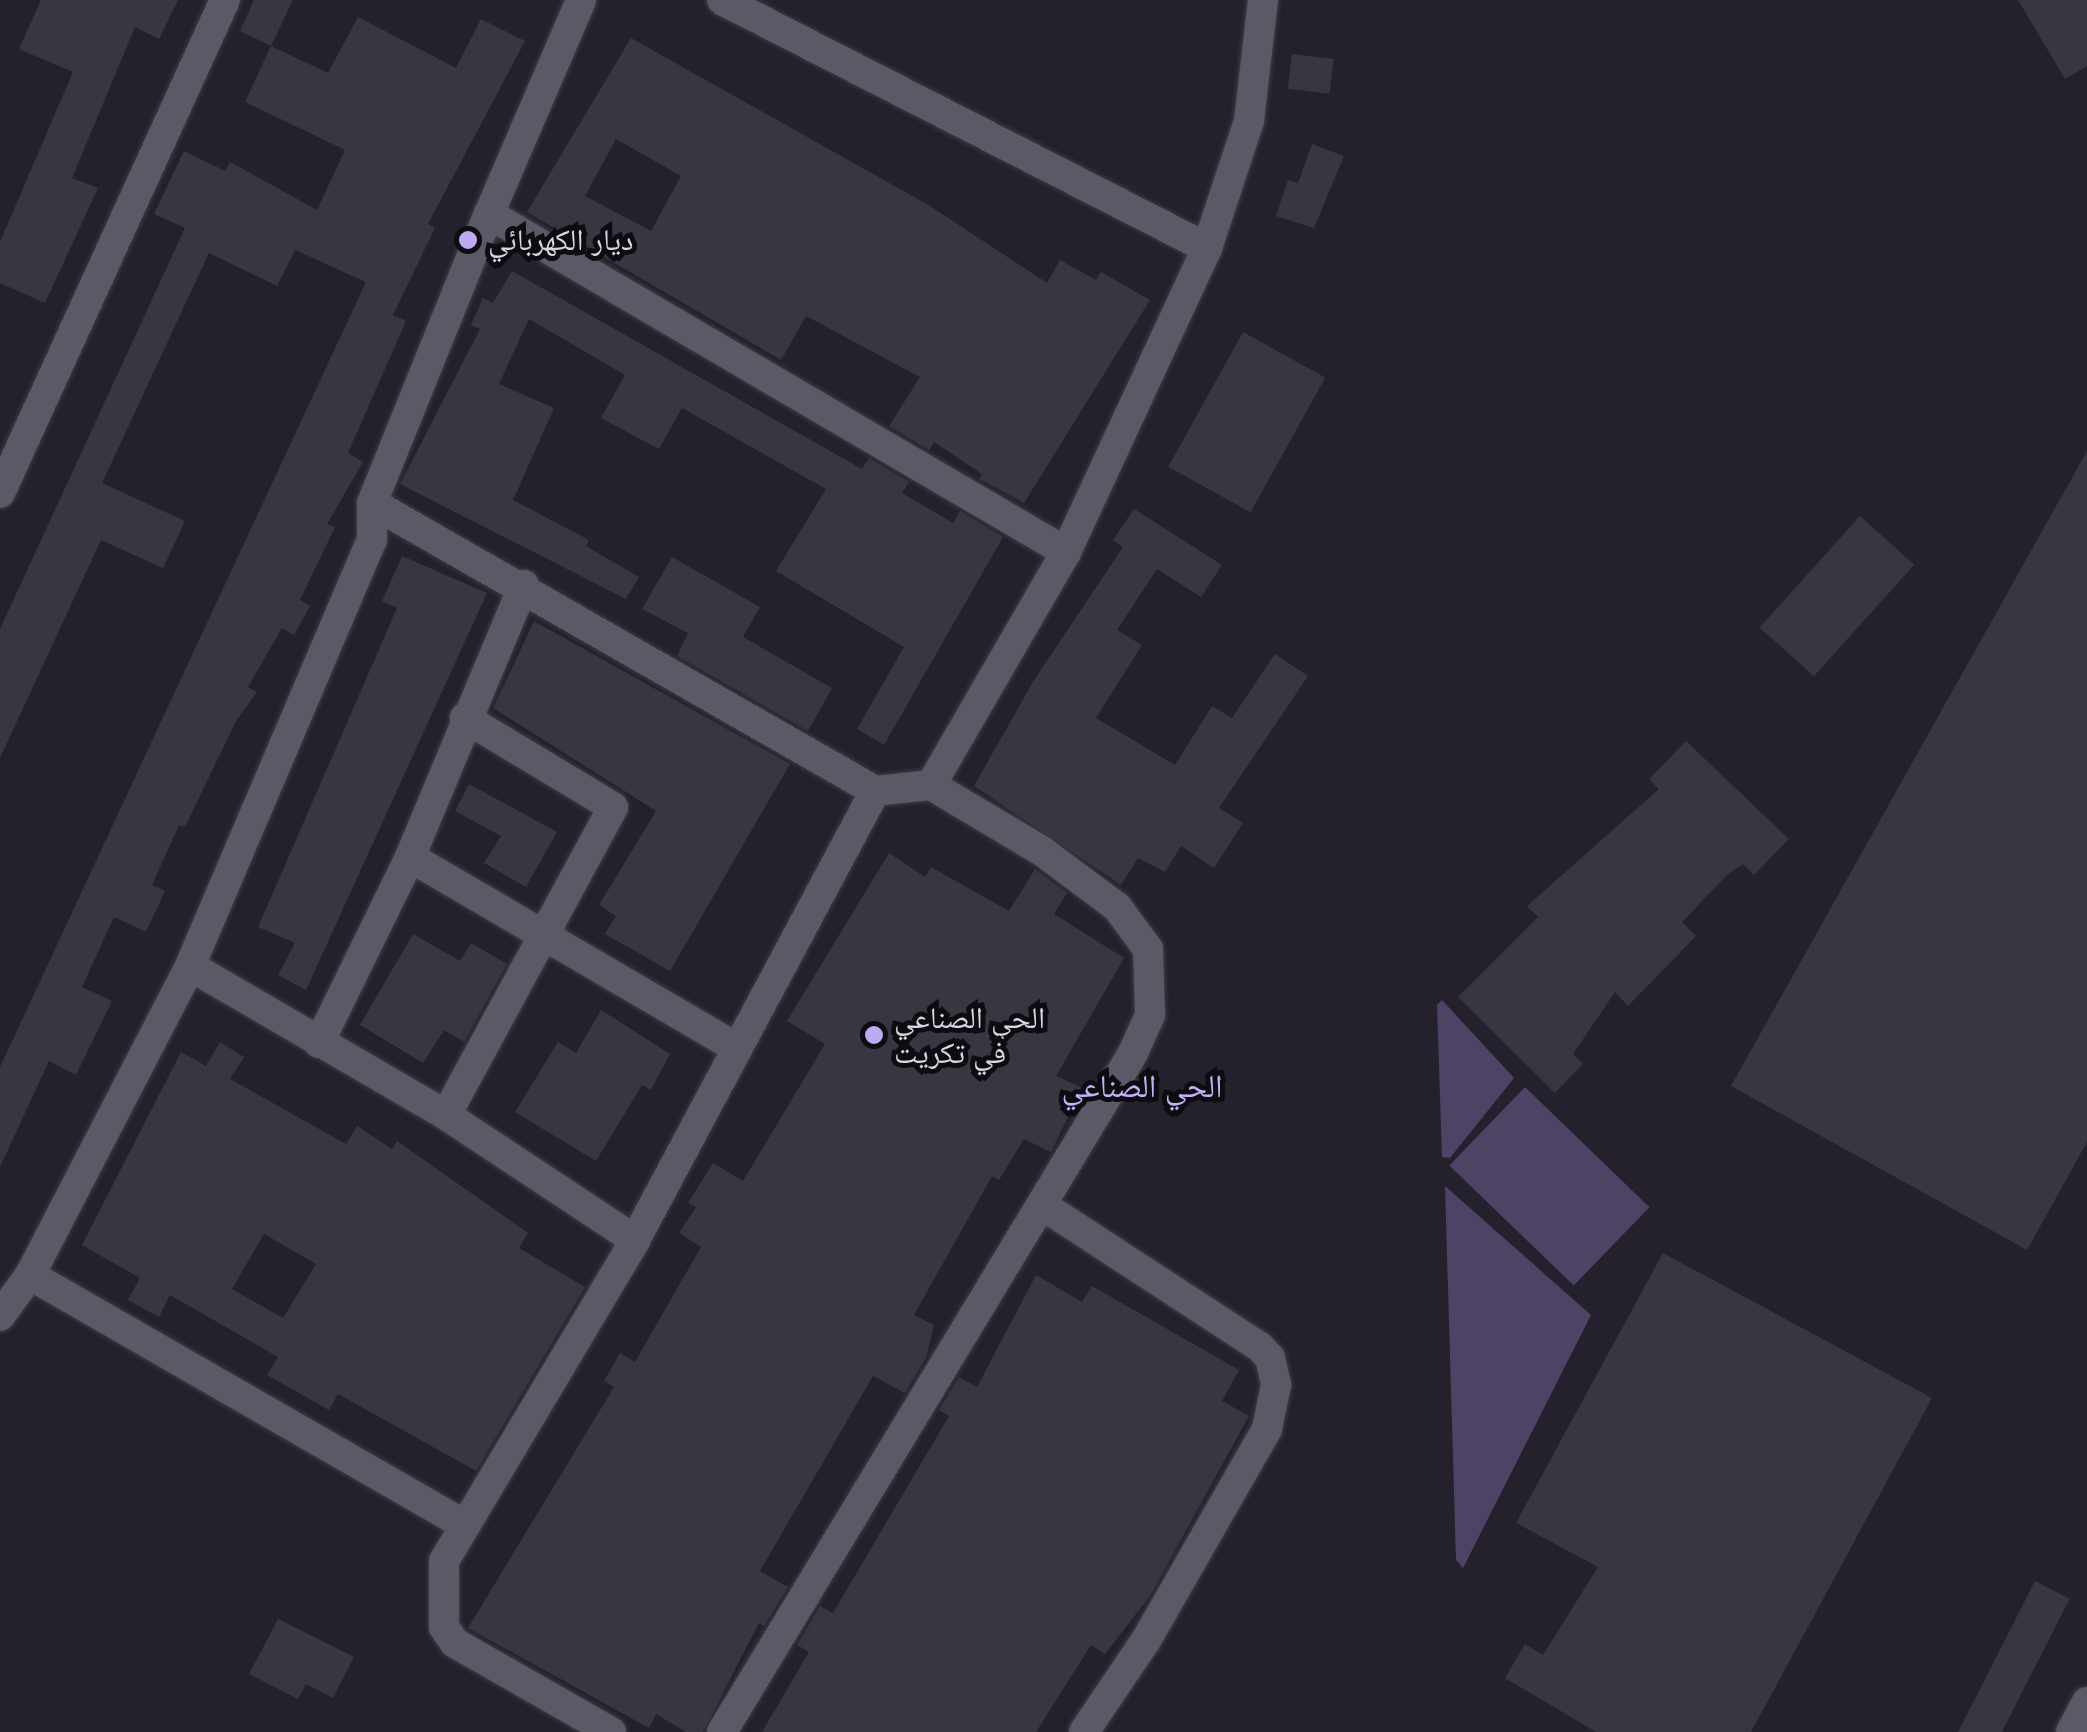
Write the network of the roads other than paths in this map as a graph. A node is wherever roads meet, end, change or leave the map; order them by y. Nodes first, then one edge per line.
1 (225, 0) edge
2 (581, 0) edge
3 (722, 0) edge
4 (1263, 0) edge
5 (489, 214) junction
6 (1207, 248) junction
7 (0, 492) edge
8 (372, 503) junction
9 (1066, 552) junction
10 (524, 585) junction
11 (465, 718) junction
12 (931, 785) junction
13 (876, 792) junction
14 (410, 857) junction
15 (544, 930) junction
16 (190, 966) junction
17 (319, 1043) junction
18 (734, 1046) junction
19 (446, 1115) junction
20 (1042, 1205) junction
21 (634, 1240) junction
22 (30, 1275) junction
23 (0, 1316) edge
24 (465, 1525) junction
25 (2087, 1702) edge
26 (612, 1732) edge
27 (723, 1732) edge
28 (1084, 1732) edge
29 (2071, 1732) edge

1 - 7 street
2 - 5 street
3 - 6 street
4 - 6 street
5 - 8 street
5 - 9 street
6 - 9 street
8 - 10 street
8 - 16 street
9 - 12 street
10 - 11 street
10 - 13 street
11 - 14 street
11 - 15 street
12 - 13 street
12 - 20 street
13 - 18 street
14 - 15 street
14 - 17 street
15 - 18 street
15 - 19 street
16 - 17 street
16 - 22 street
17 - 19 street
18 - 21 street
19 - 21 street
20 - 27 street
20 - 28 street
21 - 24 street
22 - 23 street
22 - 24 street
24 - 26 street
25 - 29 street

